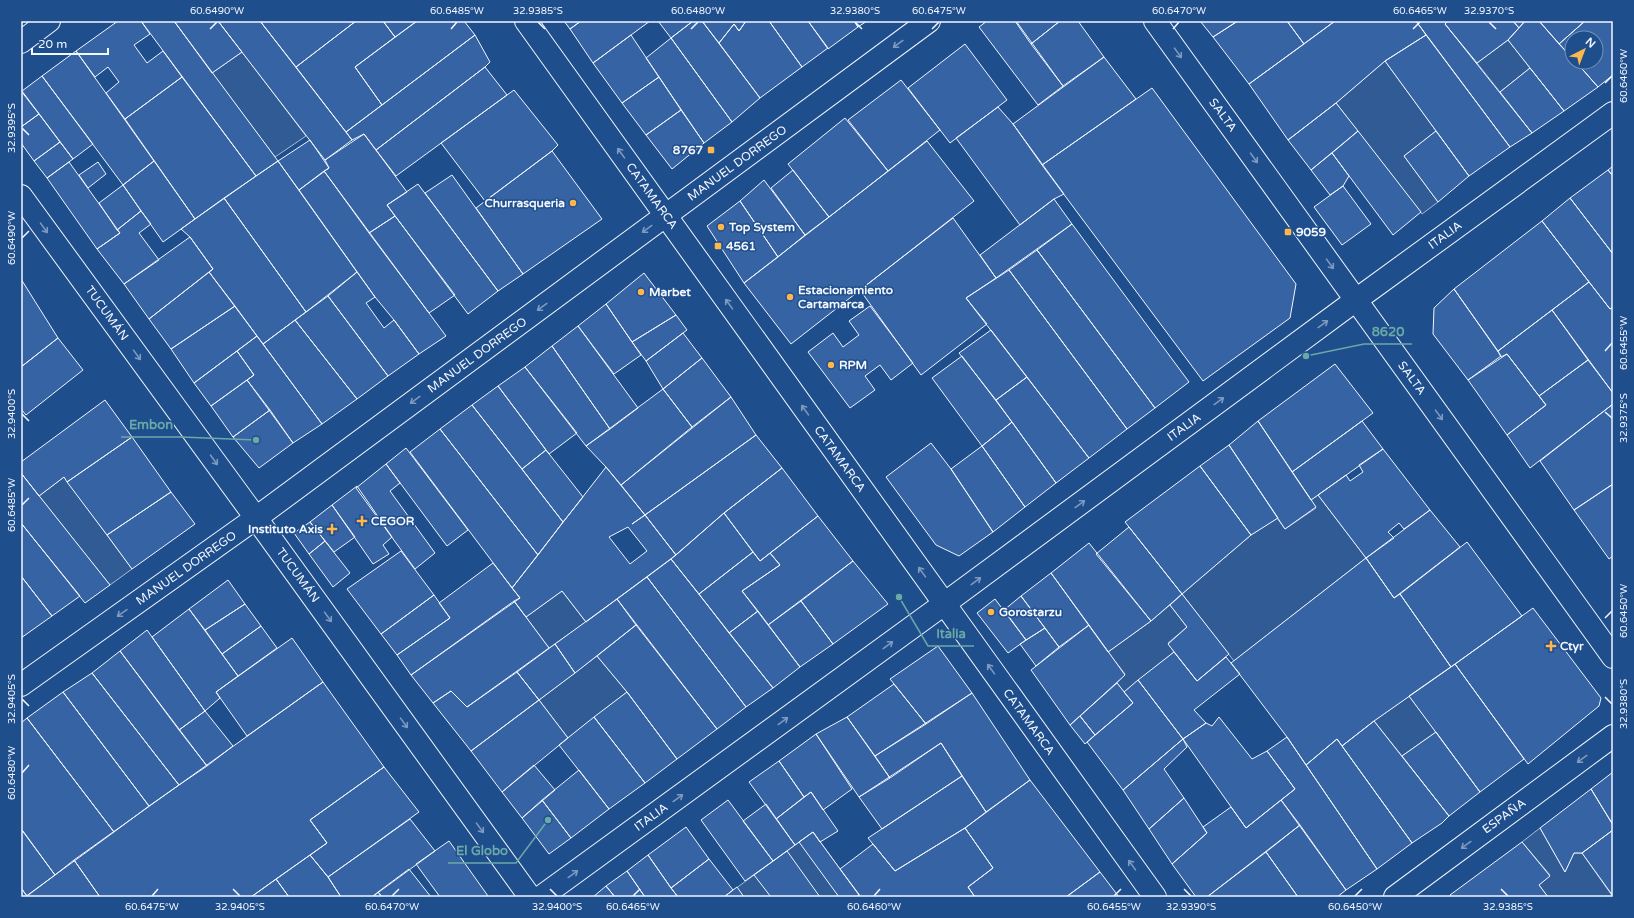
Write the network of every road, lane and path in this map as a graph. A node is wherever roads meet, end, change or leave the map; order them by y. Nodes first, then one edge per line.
1 (49, 21) edge
2 (526, 21) edge
3 (929, 21) edge
4 (1155, 21) edge
5 (21, 42) edge
6 (1613, 113) edge
7 (21, 196) edge
8 (666, 216) junction
9 (1356, 300) junction
10 (256, 518) junction
11 (944, 604) junction
12 (1613, 657) edge
13 (21, 685) edge
14 (1613, 736) edge
15 (530, 897) edge
16 (541, 897) edge
17 (1155, 897) edge
18 (1395, 897) edge

1 - 5 street
8 -> 2 street, CATAMARCA
3 -> 8 street, MANUEL DORREGO
4 -> 9 street, SALTA
6 - 9 street, ITALIA
7 -> 10 street, TUCUMÁN
8 -> 10 street, MANUEL DORREGO
11 -> 8 street, CATAMARCA
11 -> 9 street, ITALIA
9 -> 12 street, SALTA
10 -> 13 street, MANUEL DORREGO
10 -> 15 street, TUCUMÁN
16 -> 11 street, ITALIA
17 -> 11 street, CATAMARCA
14 -> 18 street, ESPAÑA

